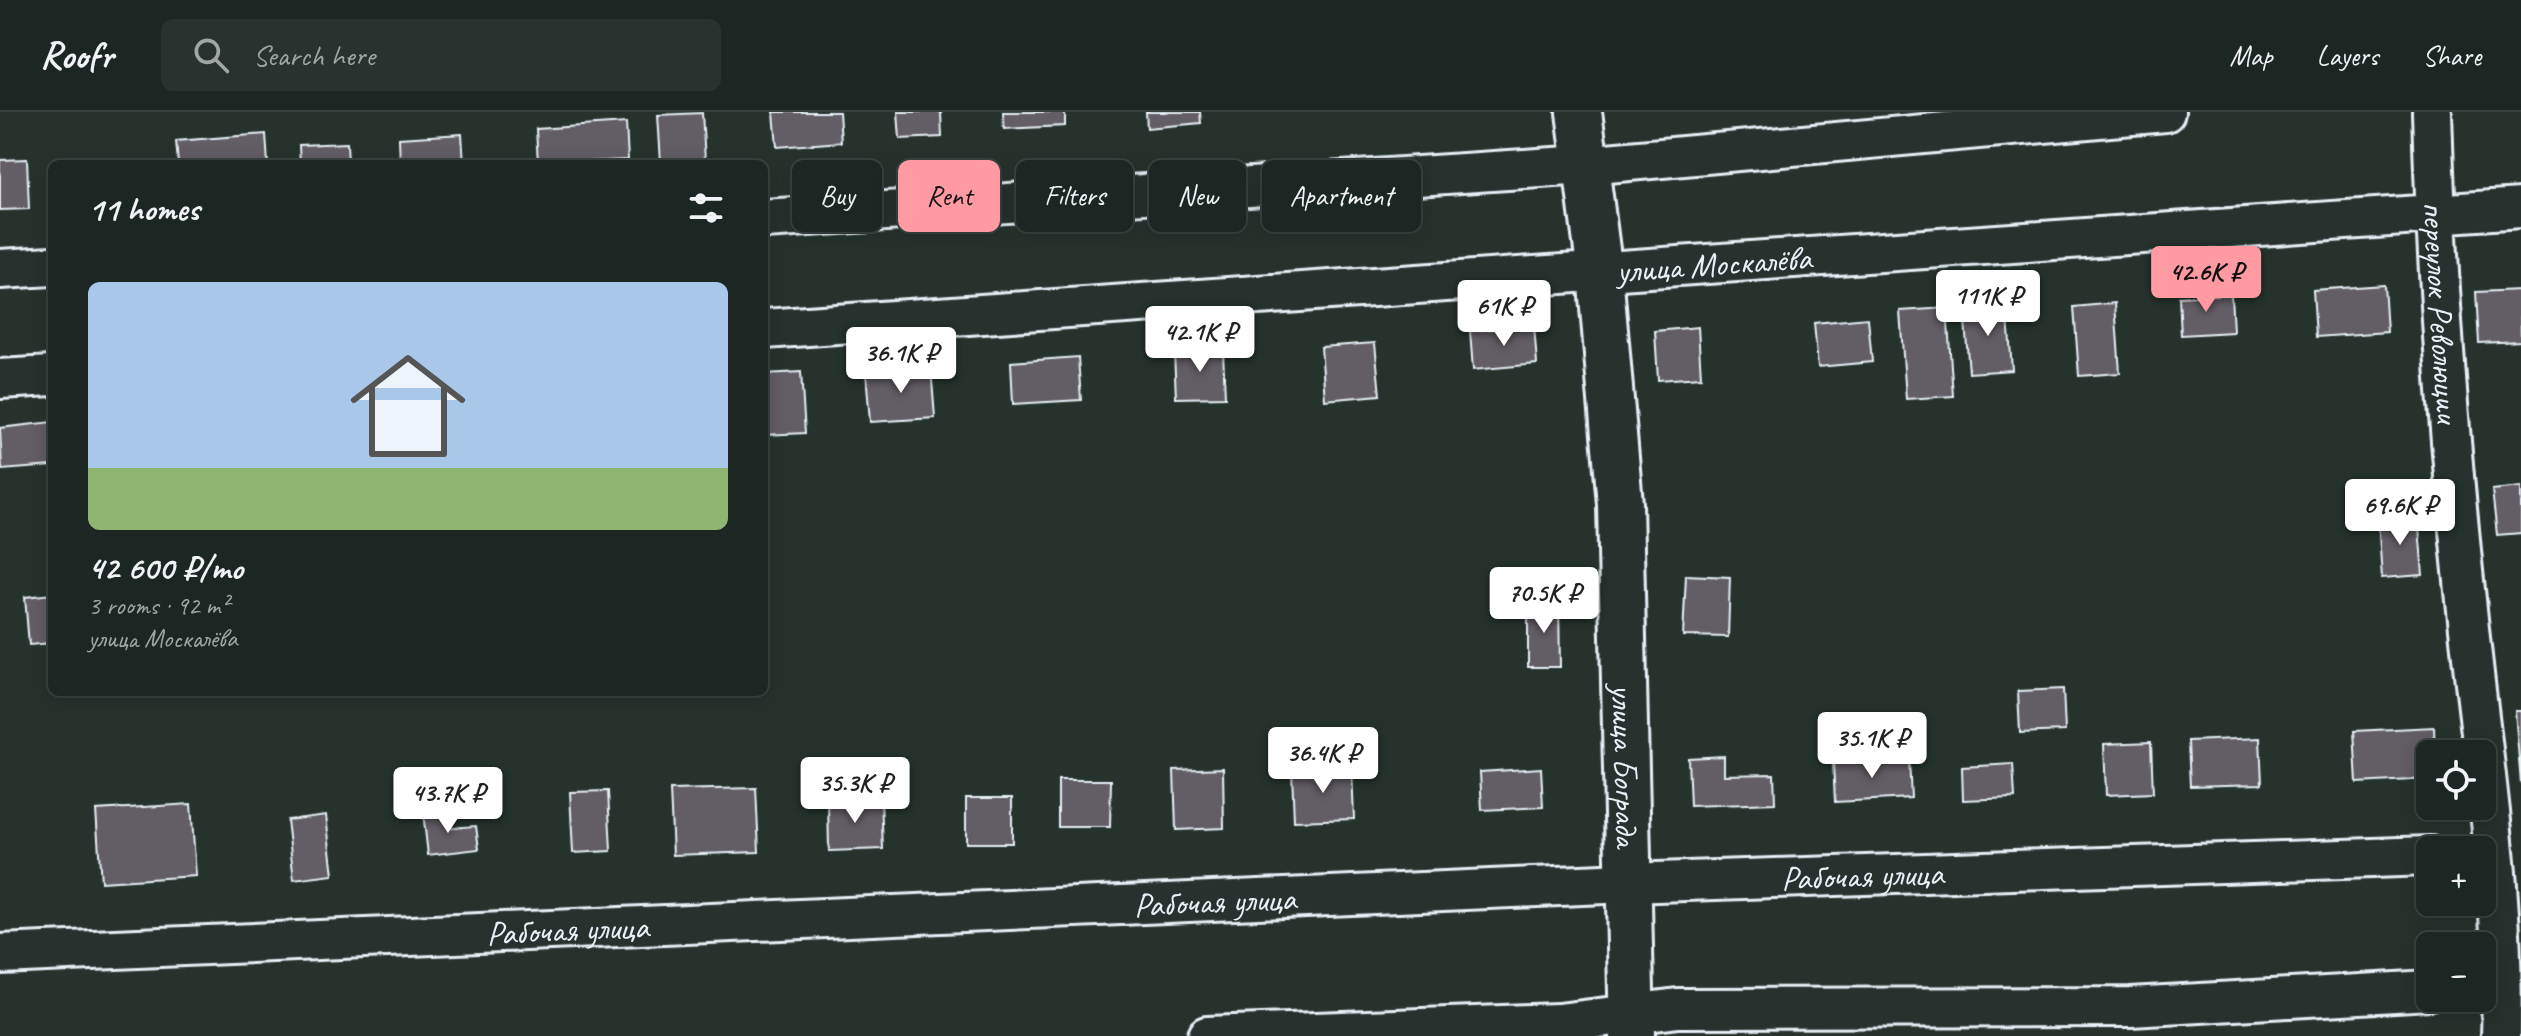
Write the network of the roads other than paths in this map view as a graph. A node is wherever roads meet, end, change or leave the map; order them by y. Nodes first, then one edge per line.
1 (1579, 112) edge
2 (2165, 112) edge
3 (2432, 112) edge
4 (1585, 165) junction
5 (2521, 208) edge
6 (2435, 215) junction
7 (768, 219) edge
8 (48, 266) edge
9 (0, 269) edge
10 (1600, 273) junction
11 (768, 329) edge
12 (48, 376) edge
13 (0, 379) edge
14 (2499, 853) edge
15 (2416, 856) edge
16 (1627, 883) junction
17 (0, 954) edge
18 (2502, 986) edge
19 (2416, 991) edge
20 (1631, 1025) edge
21 (1207, 1036) edge
22 (2501, 1036) edge

1 - 4 main road, улица Бограда
2 - 4 street
3 - 6 street, переулок Революции
4 - 7 street
4 - 10 main road, улица Бограда
5 - 6 street, улица Москалёва
6 - 10 street, улица Москалёва
6 - 14 street, переулок Революции
8 - 9 street
10 - 11 street, улица Москалёва
10 - 16 main road, улица Бограда
12 - 13 street
14 - 18 street, переулок Революции
15 - 16 street, Рабочая улица
16 - 17 street, Рабочая улица
16 - 20 main road, улица Бограда
18 - 22 street, переулок Революции
19 - 20 street
20 - 21 street

